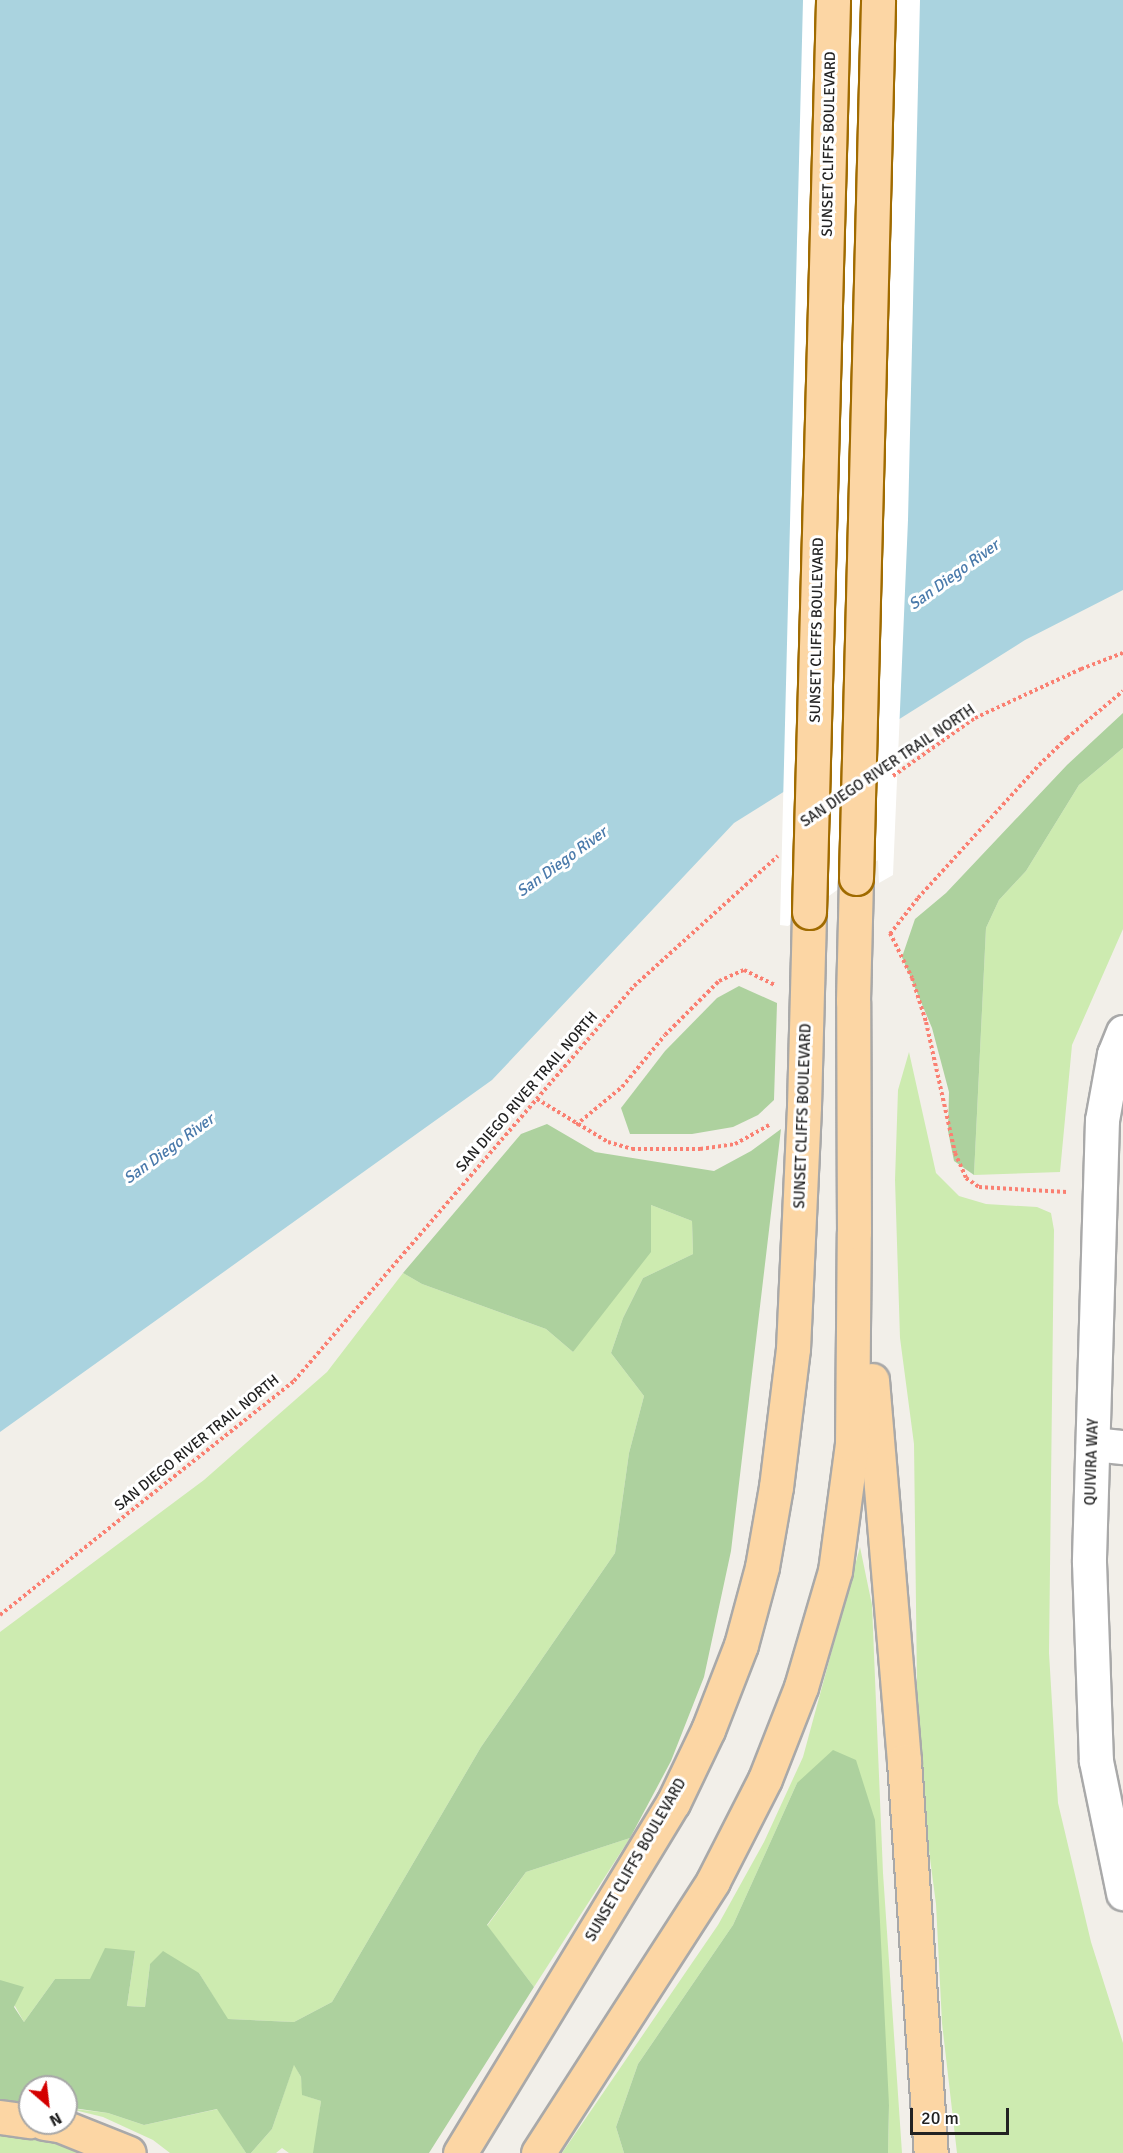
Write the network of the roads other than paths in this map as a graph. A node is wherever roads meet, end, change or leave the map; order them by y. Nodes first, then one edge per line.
1 (832, 0) edge
2 (878, 0) edge
3 (1123, 1032) edge
4 (854, 1232) junction
5 (1108, 1445) edge
6 (1123, 1893) edge
7 (0, 2117) edge
8 (18, 2119) edge
9 (78, 2133) edge
10 (129, 2153) edge
11 (460, 2153) edge
12 (538, 2153) edge
13 (931, 2153) edge

1 - 11 main road, SUNSET CLIFFS BOULEVARD, bridge
2 - 4 main road, bridge
3 - 5 street, QUIVIRA WAY
4 - 12 main road
4 - 13 main road
5 - 6 street, QUIVIRA WAY
7 - 8 main road
9 - 10 main road

